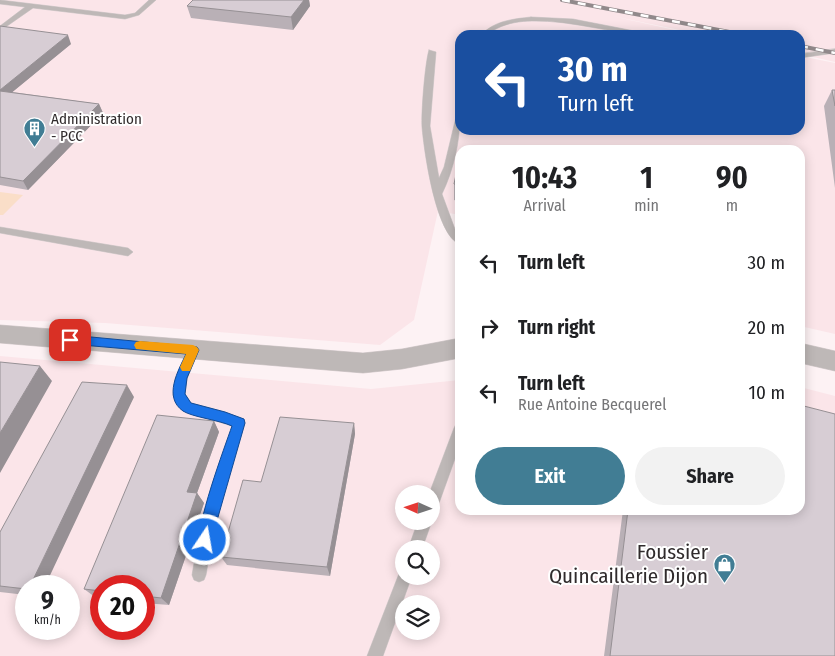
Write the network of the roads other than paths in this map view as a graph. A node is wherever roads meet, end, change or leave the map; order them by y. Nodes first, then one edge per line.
1 (153, 0) edge
2 (0, 2) edge
3 (31, 6) junction
4 (0, 29) edge
5 (490, 30) edge
6 (619, 30) edge
7 (835, 51) edge
8 (432, 52) dead end
9 (805, 55) edge
10 (456, 135) edge
11 (437, 194) junction
12 (0, 230) edge
13 (455, 237) edge
14 (128, 252) dead end
15 (0, 334) edge
16 (455, 349) edge
17 (193, 350) junction
18 (805, 354) edge
19 (835, 361) edge
20 (455, 441) edge
21 (439, 485) edge
22 (199, 575) dead end
23 (402, 585) edge
24 (375, 656) edge

1 - 3 lane
2 - 3 lane
3 - 4 lane
5 - 6 lane
7 - 9 lane
8 - 11 lane
10 - 11 lane
11 - 13 lane
12 - 14 lane
15 - 17 street
16 - 17 street
17 - 22 lane
18 - 19 street
20 - 21 lane
23 - 24 lane

